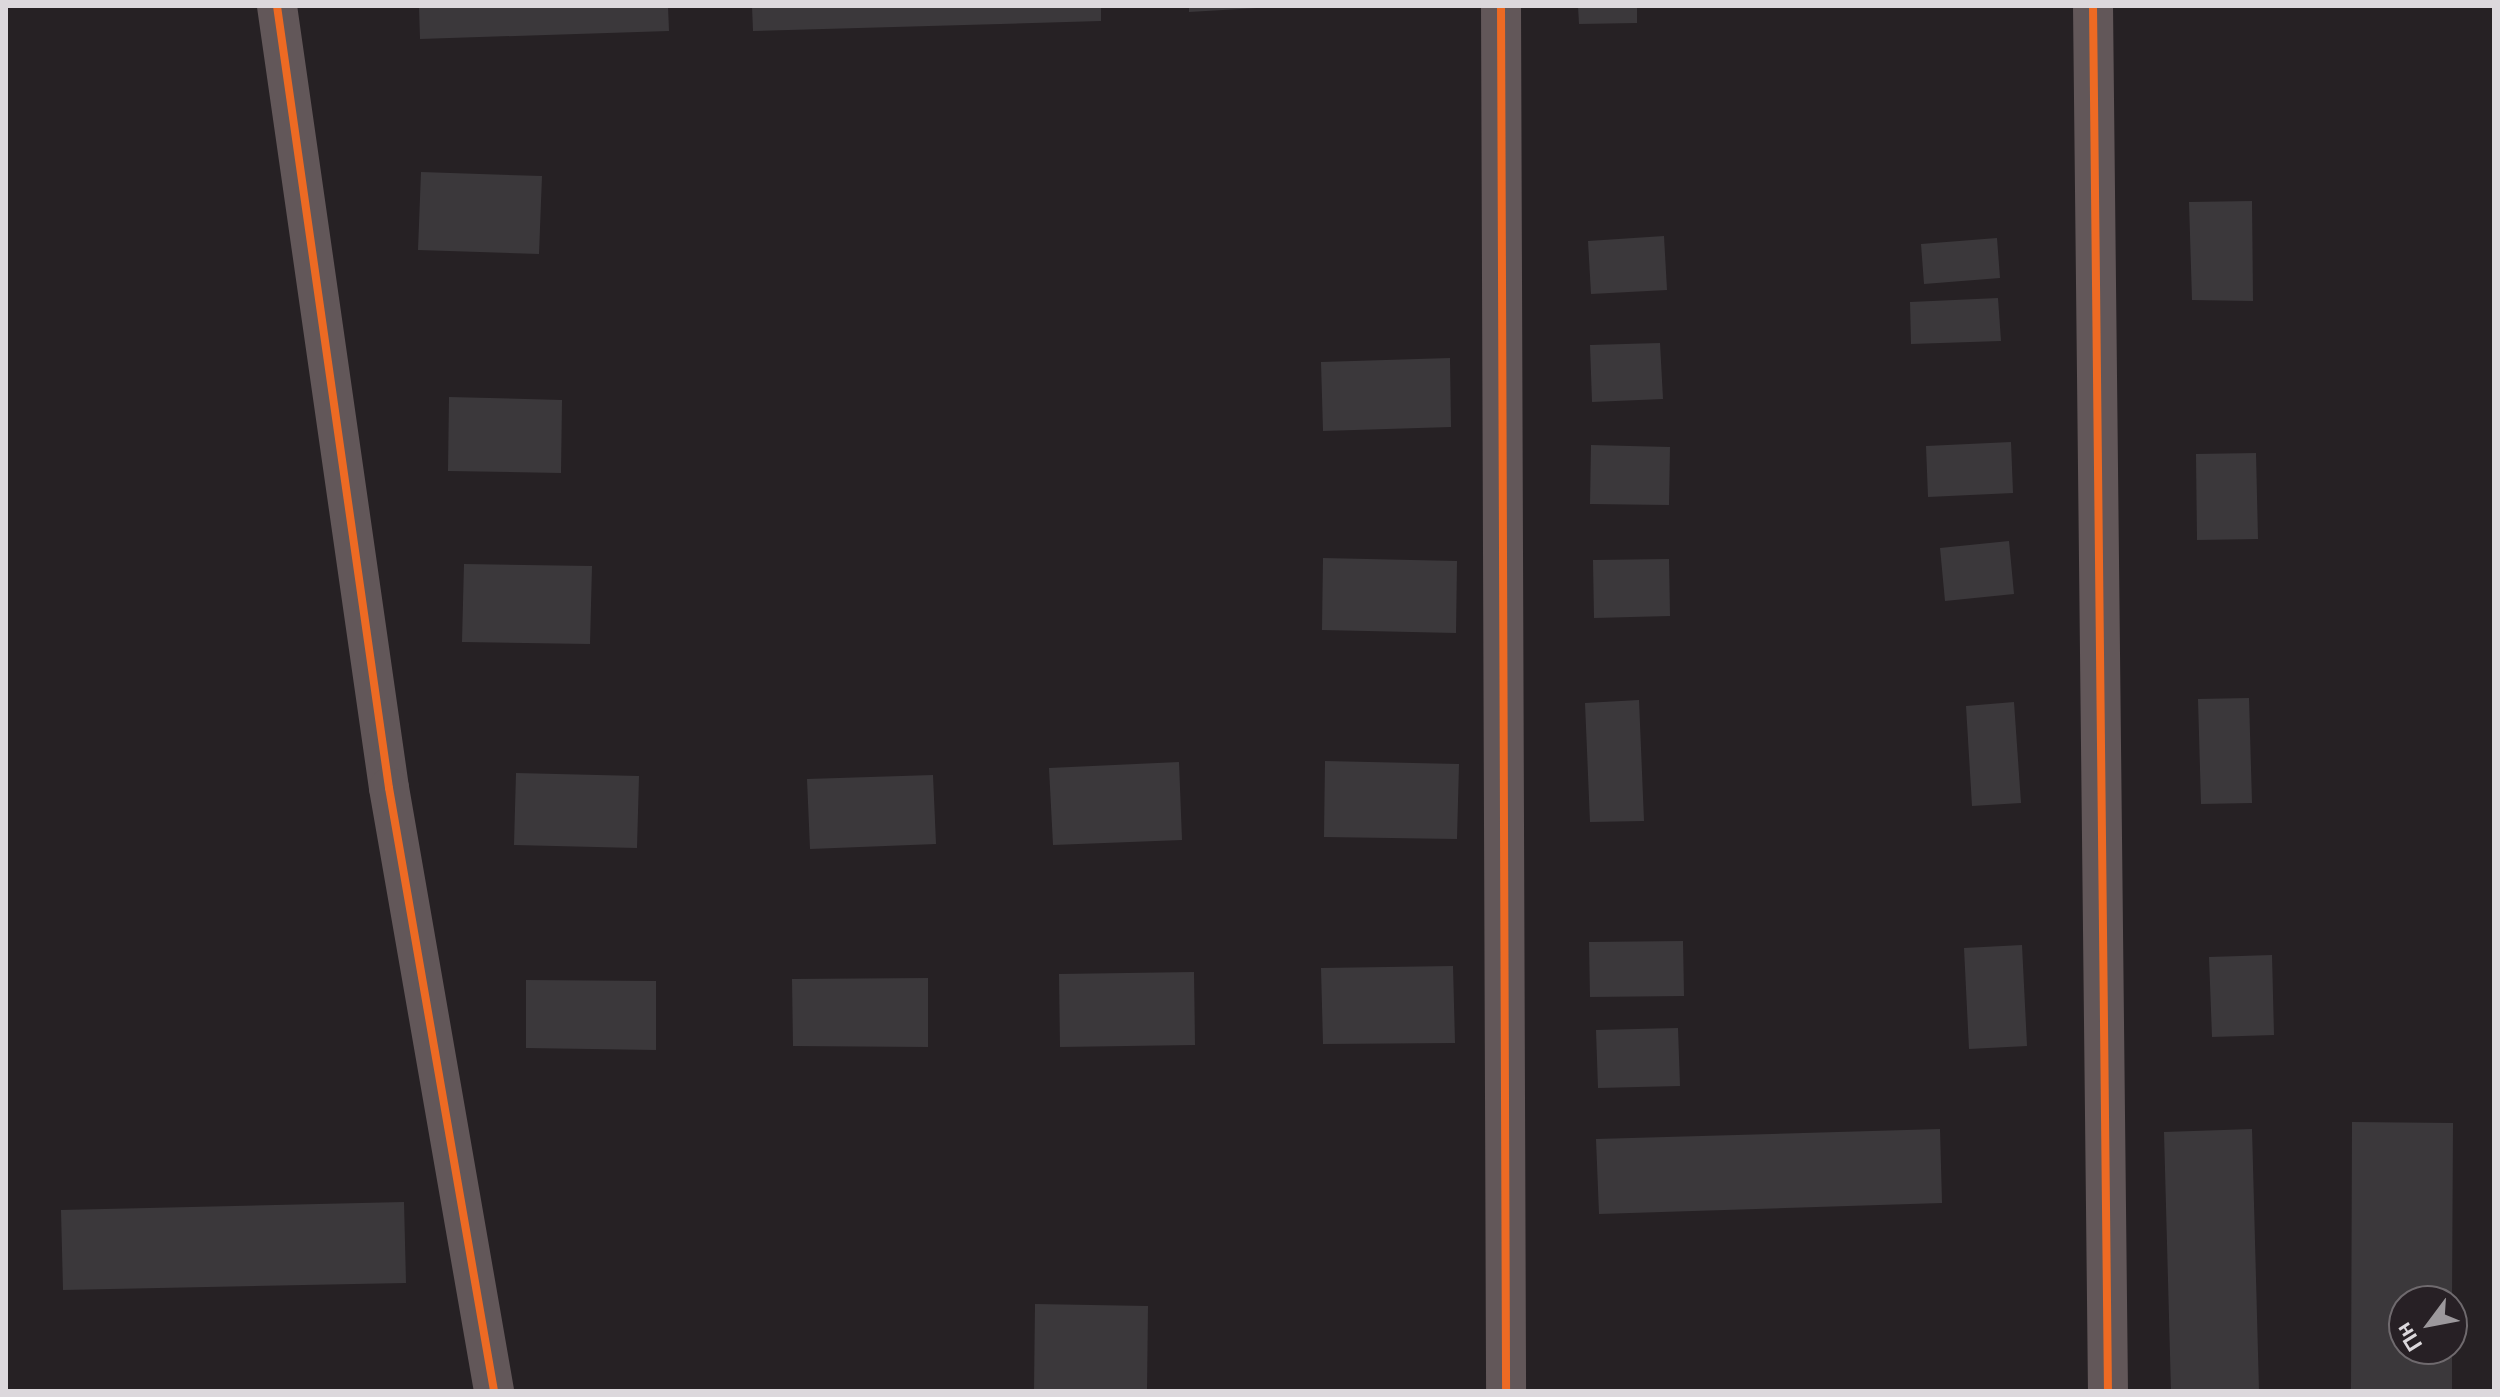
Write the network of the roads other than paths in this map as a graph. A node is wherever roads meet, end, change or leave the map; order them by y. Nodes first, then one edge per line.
1 (277, 6) edge
2 (1501, 6) edge
3 (2093, 6) edge
4 (494, 1391) edge
5 (1506, 1391) edge
6 (2108, 1391) edge

1 - 4 street
2 - 5 street
3 - 6 street

